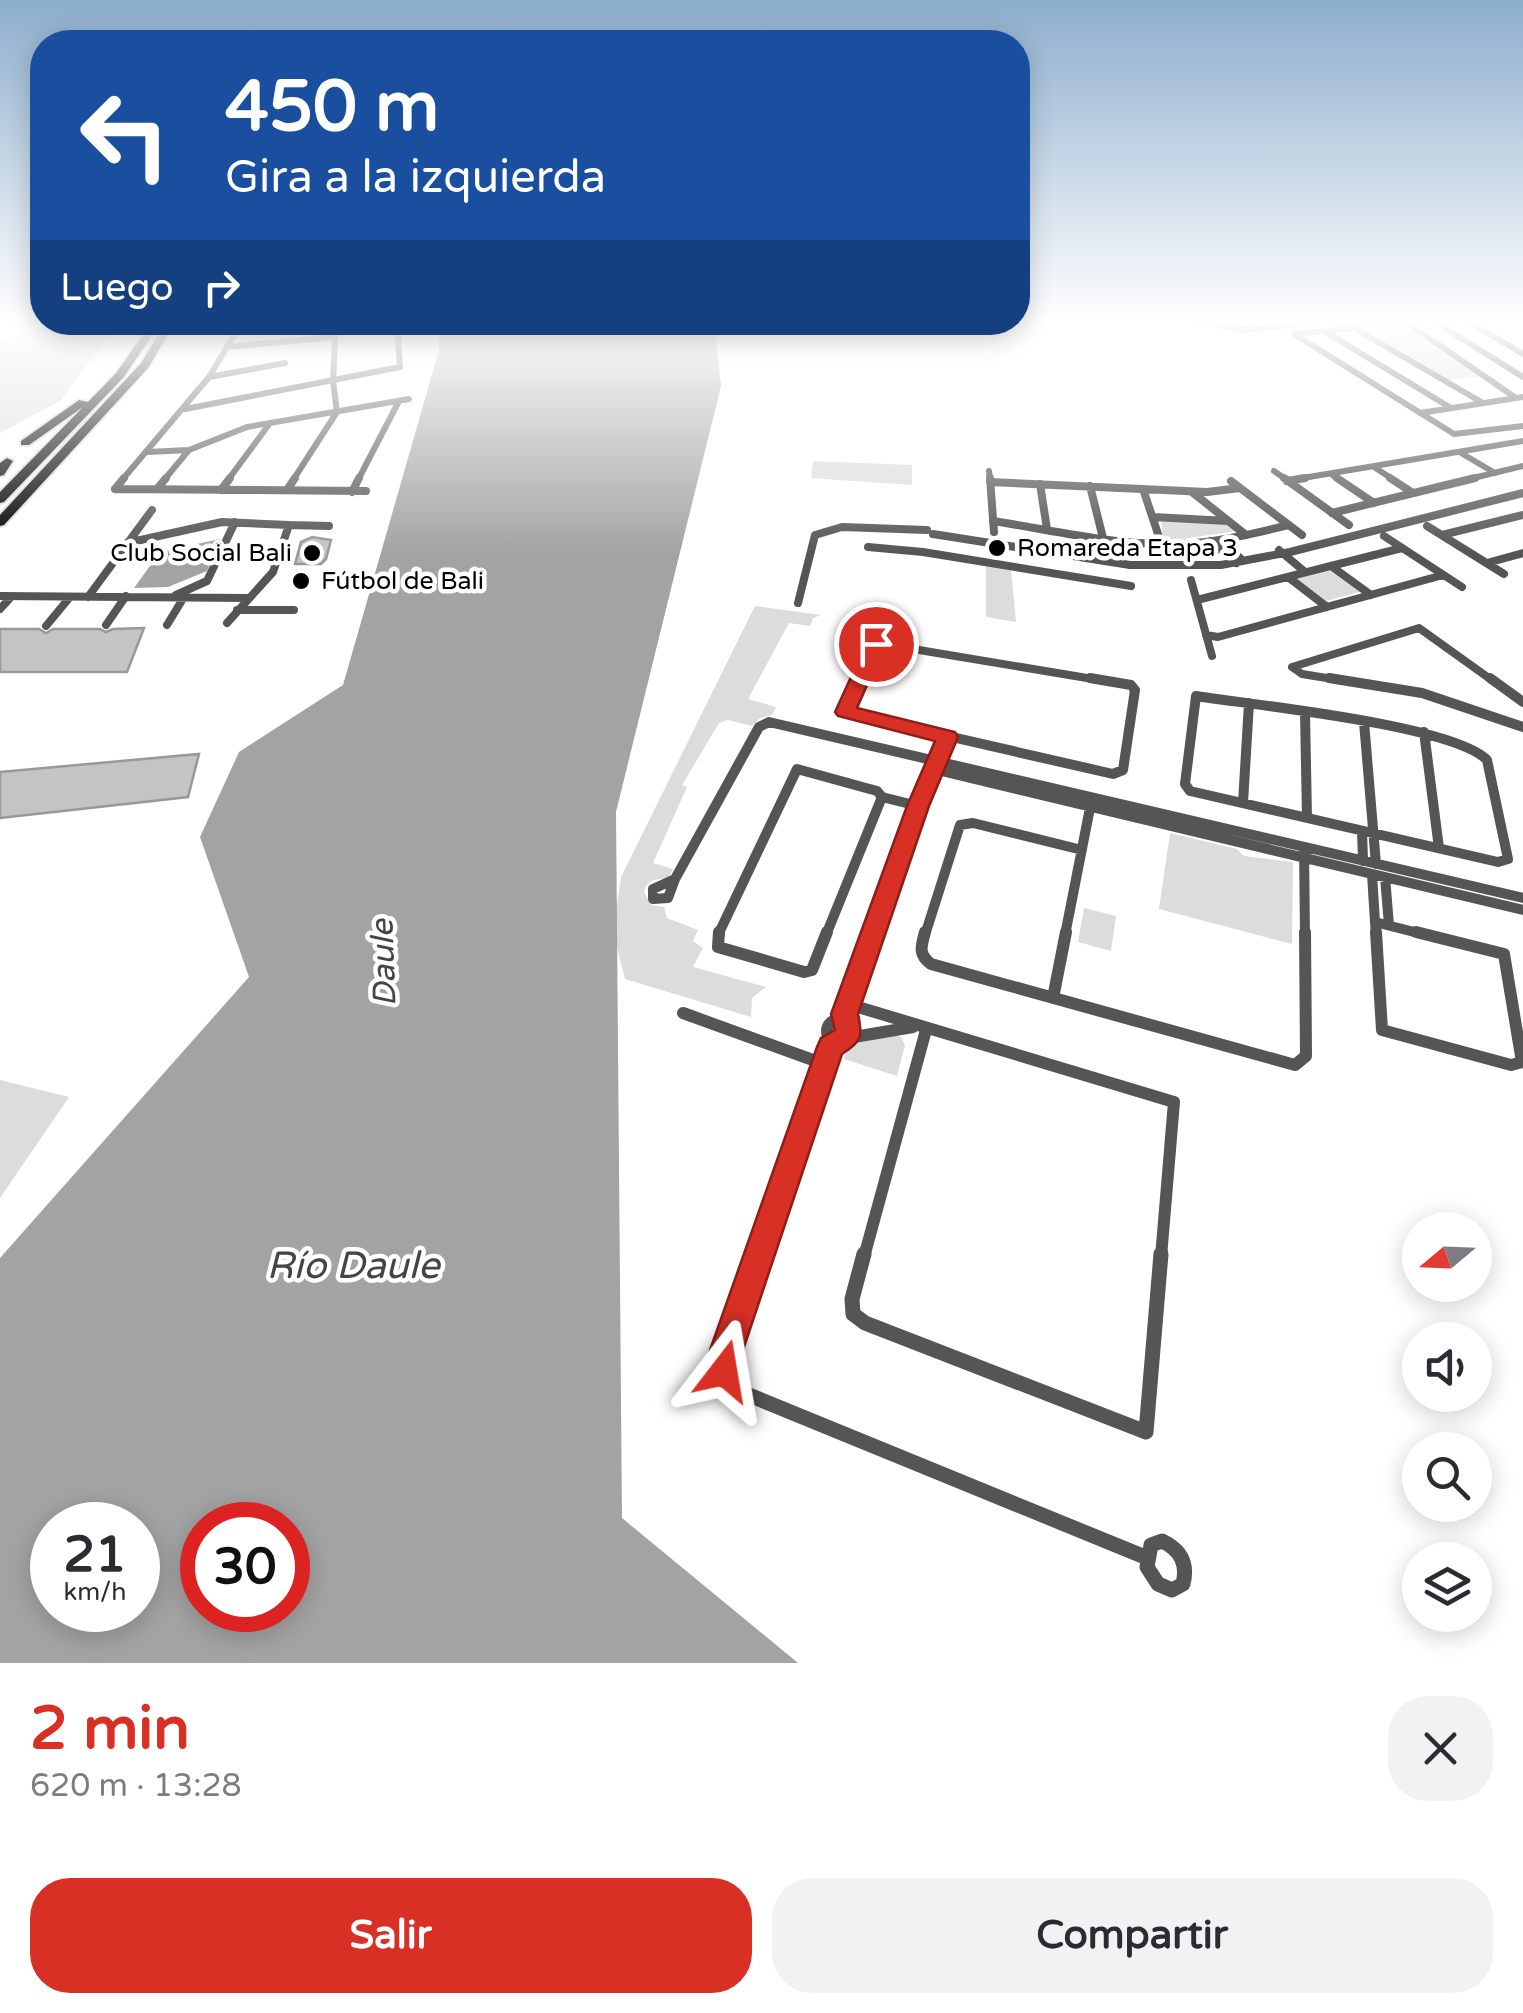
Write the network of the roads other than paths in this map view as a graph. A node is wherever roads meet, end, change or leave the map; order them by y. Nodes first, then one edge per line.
1 (88, 399) edge
2 (98, 399) edge
3 (114, 399) edge
4 (193, 399) edge
5 (240, 399) edge
6 (335, 399) edge
7 (1396, 399) edge
8 (1435, 399) edge
9 (1476, 399) edge
10 (1519, 399) edge
11 (409, 400) dead end
12 (399, 402) junction
13 (1484, 403) junction
14 (1451, 408) junction
15 (185, 409) junction
16 (336, 412) junction
17 (1419, 413) junction
18 (270, 424) junction
19 (1523, 424) edge
20 (1510, 434) dead end
21 (1523, 441) edge
22 (26, 443) dead end
23 (189, 450) junction
24 (147, 452) junction
25 (1460, 452) junction
26 (1523, 466) edge
27 (1373, 467) junction
28 (989, 471) dead end
29 (1274, 471) dead end
30 (1495, 473) junction
31 (1330, 474) junction
32 (1230, 481) dead end
33 (1287, 481) junction
34 (990, 482) junction
35 (1040, 484) junction
36 (1090, 486) junction
37 (1240, 488) junction
38 (157, 489) junction
39 (1143, 489) junction
40 (221, 490) junction
41 (287, 490) junction
42 (1523, 490) edge
43 (1192, 491) junction
44 (352, 492) junction
45 (366, 492) dead end
46 (1413, 493) junction
47 (0, 500) edge
48 (1374, 503) junction
49 (152, 510) dead end
50 (1332, 513) junction
51 (1523, 515) edge
52 (1152, 517) junction
53 (994, 521) junction
54 (1228, 521) junction
55 (0, 522) edge
56 (235, 522) junction
57 (1289, 525) junction
58 (1348, 525) dead end
59 (290, 526) junction
60 (329, 526) dead end
61 (1427, 526) dead end
62 (1048, 529) junction
63 (994, 532) dead end
64 (1246, 534) junction
65 (1302, 535) dead end
66 (1442, 535) junction
67 (1384, 536) dead end
68 (1103, 538) junction
69 (1221, 540) junction
70 (1210, 541) junction
71 (128, 542) junction
72 (1001, 543) junction
73 (1161, 544) junction
74 (868, 548) dead end
75 (1402, 548) junction
76 (1279, 551) junction
77 (1290, 552) junction
78 (1523, 554) edge
79 (1228, 559) junction
80 (1238, 560) junction
81 (989, 562) junction
82 (1486, 563) junction
83 (1000, 564) junction
84 (1331, 566) junction
85 (1310, 571) junction
86 (1504, 574) dead end
87 (1443, 575) junction
88 (1288, 577) junction
89 (207, 580) junction
90 (1191, 580) dead end
91 (260, 584) junction
92 (1131, 586) dead end
93 (1462, 587) dead end
94 (1371, 595) junction
95 (3, 596) edge
96 (126, 596) junction
97 (70, 597) junction
98 (88, 597) junction
99 (172, 597) junction
100 (184, 597) junction
101 (223, 597) junction
102 (204, 598) junction
103 (248, 598) junction
104 (1197, 600) junction
105 (798, 603) dead end
106 (1327, 607) junction
107 (0, 609) edge
108 (236, 610) junction
109 (294, 610) dead end
110 (227, 623) dead end
111 (106, 625) dead end
112 (166, 625) dead end
113 (46, 626) dead end
114 (881, 629) dead end
115 (1206, 635) junction
116 (878, 643) junction
117 (1212, 656) dead end
118 (1523, 702) edge
119 (1248, 703) junction
120 (1305, 712) junction
121 (1364, 722) junction
122 (1523, 727) edge
123 (1424, 732) junction
124 (935, 734) junction
125 (948, 737) junction
126 (932, 761) junction
127 (882, 797) junction
128 (1244, 804) junction
129 (918, 806) junction
130 (1090, 808) junction
131 (1307, 818) junction
132 (1367, 832) junction
133 (1440, 848) junction
134 (1082, 850) junction
135 (1303, 852) junction
136 (1363, 861) junction
137 (1374, 869) junction
138 (1385, 878) junction
139 (675, 879) dead end
140 (1523, 898) edge
141 (1523, 910) edge
142 (1376, 922) junction
143 (1389, 925) junction
144 (1052, 998) junction
145 (684, 1013) dead end
146 (840, 1028) junction
147 (920, 1029) junction
148 (824, 1064) junction
149 (1146, 1557) dead end

1 - 22 highway
2 - 47 highway
3 - 55 highway
4 - 15 street
5 - 15 street
6 - 16 street
7 - 17 street
8 - 14 street
9 - 13 street
10 - 13 street
11 - 12 street
12 - 16 street
12 - 44 street
13 - 14 street
14 - 17 street
15 - 24 street
16 - 18 street
16 - 41 street
17 - 19 street
18 - 23 street
18 - 40 street
20 - 21 street
21 - 25 street
23 - 24 street
23 - 38 street
24 - 38 street
25 - 27 street
25 - 30 street
26 - 30 street
27 - 31 street
27 - 46 street
28 - 34 street
29 - 33 street
30 - 46 street
31 - 33 street
31 - 48 street
32 - 37 street
33 - 50 street
34 - 35 street
34 - 53 street
35 - 36 street
35 - 62 street
36 - 39 street
36 - 68 street
37 - 43 street
37 - 57 street
38 - 40 street
39 - 43 street
39 - 52 street
40 - 41 street
41 - 44 street
42 - 76 street
42 - 77 street
43 - 54 street
44 - 45 street
46 - 48 street
48 - 50 street
49 - 71 street
50 - 58 street
51 - 66 street
52 - 54 street
52 - 73 street
53 - 62 street
53 - 63 street
54 - 64 street
56 - 59 street
56 - 71 street
56 - 89 street
57 - 64 street
57 - 65 street
59 - 60 street
59 - 91 street
61 - 66 street
62 - 68 street
64 - 69 street
66 - 82 street
67 - 75 street
68 - 73 street
69 - 70 street
69 - 80 street
70 - 73 street
70 - 79 street
71 - 98 street
72 - 79 street
72 - 80 street
72 - 81 street
72 - 83 street
72 - 105 street
74 - 81 street
75 - 84 street
75 - 87 street
76 - 77 street
76 - 80 street
76 - 85 street
77 - 85 street
78 - 82 street
79 - 80 street
81 - 83 street
82 - 86 street
83 - 92 street
84 - 85 street
84 - 94 street
85 - 88 street
87 - 93 street
87 - 94 street
88 - 104 street
88 - 106 street
89 - 99 street
89 - 102 street
90 - 104 street
91 - 101 street
91 - 103 street
94 - 106 street
95 - 97 street
95 - 107 street
96 - 98 street
96 - 99 street
96 - 111 street
97 - 98 street
97 - 113 street
99 - 100 street
100 - 102 street
100 - 112 street
101 - 102 street
101 - 103 street
103 - 108 street
104 - 115 street
106 - 115 street
108 - 109 street
108 - 110 street
114 - 116 street
115 - 117 street
116 - 124 street
116 - 125 street
118 - 122 street
119 - 120 street
119 - 128 street
119 - 128 street
120 - 121 street
120 - 131 street
121 - 123 street
121 - 132 street
123 - 133 street
123 - 133 street
124 - 125 street
124 - 126 street
125 - 126 street
126 - 129 street
126 - 130 street
126 - 135 street
126 - 139 street
127 - 127 street
127 - 129 street
128 - 131 street
129 - 146 street
130 - 134 street
130 - 135 street
131 - 132 street
132 - 133 street
132 - 136 street
132 - 137 street
134 - 144 street
134 - 144 street
135 - 136 street
135 - 137 street
135 - 144 street
136 - 137 street
137 - 138 street
137 - 140 street
137 - 142 street
138 - 141 street
138 - 143 street
142 - 143 street
142 - 143 street
145 - 148 street
146 - 147 street
146 - 147 street
146 - 148 street
147 - 147 street
148 - 149 street

